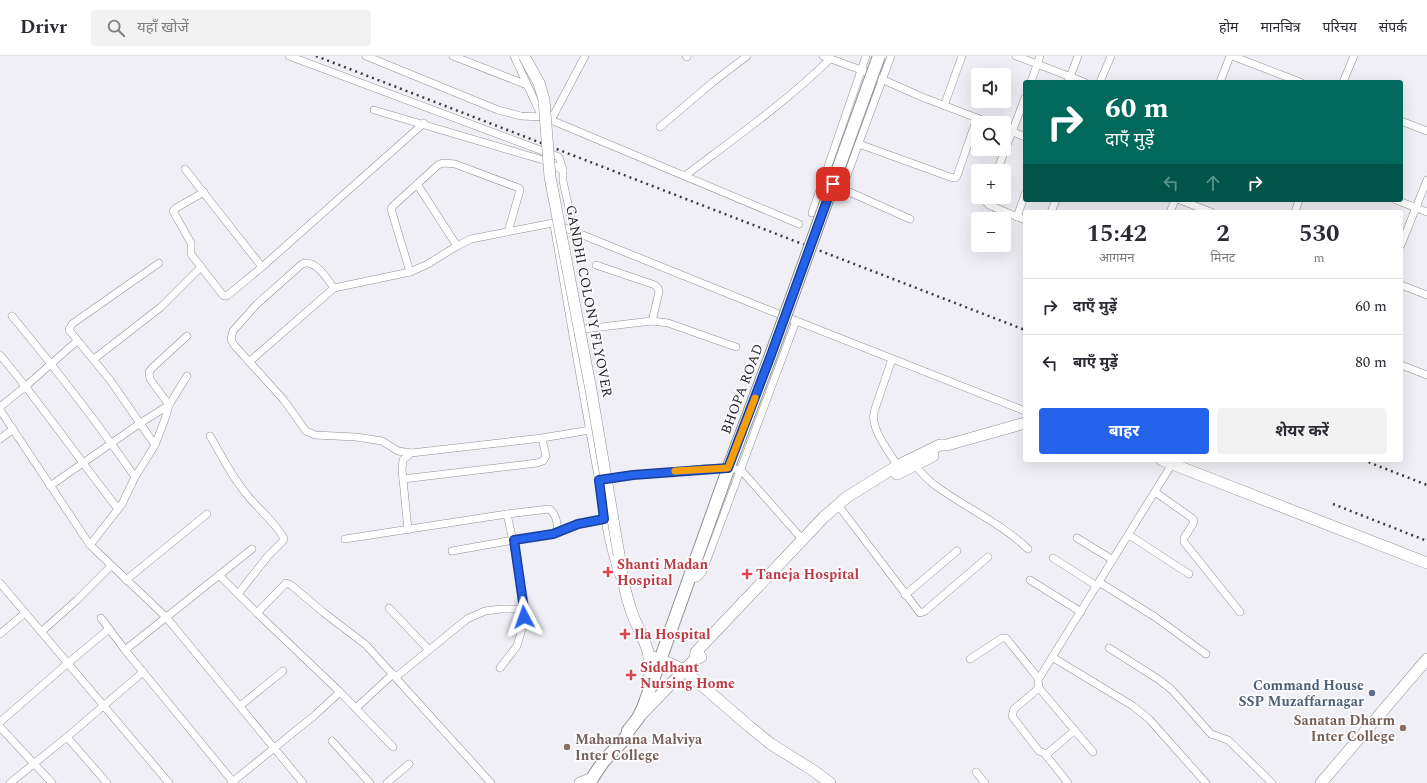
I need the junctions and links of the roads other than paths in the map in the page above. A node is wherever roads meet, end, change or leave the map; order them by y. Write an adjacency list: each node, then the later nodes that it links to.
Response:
1 (289, 56): 46 (street)
2 (366, 56): 33 (street)
3 (453, 56): 28 (street)
4 (514, 56): 28 (street)
5 (524, 56): 150 (street, GANDHI COLONY FLYOVER, bridge)
6 (585, 56): 34 (street)
7 (747, 56): 37 (street)
8 (866, 56): 20 (street)
9 (879, 56): 111 (main road, BHOPA ROAD, bridge)
10 (891, 56): 21 (street)
11 (962, 56): 30 (street)
12 (1016, 56): 19 (street)
13 (1040, 56): 19 (street)
14 (1078, 56): 23 (street)
15 (1111, 56): 24 (street)
16 (1231, 56): 25 (street); 26 (street)
17 (1354, 56): 27 (street)
18 (827, 57): 20 (street); 47 (street)
19 (1037, 64): 22 (street); 23 (street)
20 (860, 70): 21 (street); 49 (street)
21 (883, 80): 30 (street); 42 (street)
22 (1032, 80)
23 (1069, 80)
24 (1101, 80)
25 (1221, 80)
26 (1295, 80)
27 (1344, 80)
28 (527, 85): 33 (street)
29 (1023, 104): 38 (street)
30 (944, 106): 32 (street)
31 (374, 110): 36 (street)
32 (972, 116)
33 (542, 117): 34 (street)
34 (551, 120): 47 (street)
35 (1403, 122): 39 (street)
36 (424, 124): 43 (street); 73 (street)
37 (660, 127)
38 (1013, 131): 40 (street); 44 (street)
39 (1427, 131)
40 (1023, 136)
41 (971, 137): 42 (street)
42 (859, 144): 51 (street)
43 (543, 160): 46 (street); 64 (street)
44 (1000, 164)
45 (185, 169): 52 (street)
46 (563, 170): 66 (street)
47 (683, 175): 65 (street)
48 (1427, 180): 57 (street)
49 (824, 181): 51 (street); 60 (street)
50 (417, 184): 67 (street); 69 (street); 74 (street)
51 (842, 189): 62 (street)
52 (204, 192): 72 (street); 73 (street)
53 (1023, 200): 61 (street)
54 (1185, 202): 58 (street)
55 (1401, 202): 57 (street)
56 (988, 204): 61 (street)
57 (1416, 208): 59 (street); 68 (street)
58 (1206, 210)
59 (1427, 212)
60 (812, 213)
61 (1017, 216): 63 (street)
62 (910, 219)
63 (1023, 219)
64 (554, 223): 66 (street); 67 (street); 81 (street)
65 (799, 224)
66 (574, 231): 80 (street)
67 (508, 232): 69 (street)
68 (1403, 240)
69 (456, 246): 74 (street)
70 (159, 263): 83 (street)
71 (596, 265): 79 (street)
72 (201, 267): 73 (street); 86 (street)
73 (262, 267)
74 (410, 272): 76 (street)
75 (1403, 286): 77 (street)
76 (334, 288): 88 (street); 88 (street)
77 (1427, 295)
78 (12, 316): 89 (street)
79 (652, 320): 81 (street); 84 (street)
80 (796, 321): 87 (street); 113 (street)
81 (571, 331): 101 (street)
82 (187, 336): 94 (street)
83 (77, 341): 86 (street); 89 (street)
84 (736, 347)
85 (0, 355): 93 (street)
86 (94, 359): 98 (street)
87 (892, 359): 96 (street); 112 (street)
88 (249, 362): 107 (street)
89 (51, 364): 93 (street); 105 (street)
90 (1403, 366): 91 (street)
91 (1427, 375)
92 (187, 376): 94 (street)
93 (26, 386): 95 (street); 110 (street)
94 (169, 405): 98 (street); 106 (street)
95 (0, 407)
96 (1023, 409)
97 (0, 410): 100 (street)
98 (139, 424): 105 (street); 106 (street)
99 (1023, 424): 108 (street)
100 (13, 430): 104 (street); 117 (street)
101 (590, 430): 103 (street); 116 (street)
102 (210, 436): 148 (street)
103 (542, 438): 107 (street); 115 (street)
104 (0, 439)
105 (112, 443): 110 (street); 114 (street)
106 (154, 445): 114 (street)
107 (411, 453): 115 (street)
108 (912, 462): 112 (street); 133 (street)
109 (1167, 462): 118 (street); 139 (street)
110 (82, 463): 117 (street); 120 (street)
111 (728, 468): 113 (street); 116 (street); 143 (main road, BHOPA ROAD)
112 (899, 469): 119 (street)
113 (741, 470): 129 (street); 143 (street)
114 (135, 478): 120 (street)
115 (403, 479): 124 (street)
116 (599, 480): 123 (street)
117 (50, 486): 131 (street)
118 (1155, 492): 126 (street); 154 (street)
119 (840, 508): 129 (street); 149 (street); 168 (street)
120 (118, 509): 131 (street)
121 (207, 514): 144 (street)
122 (507, 514): 124 (street); 125 (street); 130 (street)
123 (604, 519): 125 (street); 150 (street)
124 (408, 530): 128 (street)
125 (558, 532): 130 (street)
126 (1128, 536): 138 (street); 141 (street)
127 (1077, 538): 138 (street)
128 (346, 539)
129 (802, 539): 168 (street)
130 (514, 540): 134 (street); 152 (street)
131 (90, 545): 140 (street)
132 (252, 549): 142 (street)
133 (1028, 549)
134 (452, 551)
135 (958, 551): 149 (street)
136 (988, 557): 149 (street)
137 (1053, 558): 147 (street)
138 (1113, 560): 147 (street)
139 (1427, 563)
140 (111, 566): 144 (street); 160 (street)
141 (1189, 574)
142 (219, 575): 148 (street); 157 (street)
143 (688, 579): 167 (main road, BHOPA ROAD)
144 (126, 580): 157 (street)
145 (1030, 580): 153 (street)
146 (0, 583): 155 (street)
147 (1098, 584): 153 (street); 165 (street)
148 (238, 594): 156 (street)
149 (905, 595)
150 (630, 606): 167 (street, GANDHI COLONY FLYOVER)
151 (389, 608): 164 (street)
152 (524, 609): 164 (street); 172 (street)
153 (1081, 612): 166 (street)
154 (1240, 612)
155 (26, 613): 160 (street); 161 (street)
156 (257, 613): 177 (street); 180 (street)
157 (166, 617): 163 (street); 182 (street)
158 (101, 618): 159 (street)
159 (109, 629): 163 (street); 171 (street)
160 (41, 632): 171 (street)
161 (0, 634)
162 (1109, 648): 211 (street)
163 (125, 650): 176 (street)
164 (429, 650): 177 (street)
165 (1206, 654)
166 (1052, 656): 178 (street); 210 (street)
167 (654, 657): 173 (street); 184 (main road, BHOPA ROAD)
168 (695, 659): 173 (street)
169 (970, 659): 178 (street)
170 (1427, 659): 212 (street)
171 (68, 663): 181 (street); 185 (street)
172 (500, 668)
173 (684, 670): 184 (street); 207 (street)
174 (1427, 670): 213 (street)
175 (283, 671): 182 (street)
176 (143, 672): 181 (street); 198 (street)
177 (394, 675): 183 (street); 206 (street)
178 (1038, 678): 179 (street)
179 (1039, 688): 187 (street); 193 (street)
180 (340, 692): 183 (street); 191 (street)
181 (104, 705): 188 (street); 202 (street)
182 (240, 706): 191 (street)
183 (356, 708): 190 (street)
184 (638, 718): 197 (main road, BHOPA ROAD)
185 (0, 722)
186 (0, 727): 194 (street)
187 (1075, 730): 192 (street); 193 (street)
188 (67, 737): 194 (street); 201 (street)
189 (332, 741): 204 (street)
190 (393, 747)
191 (273, 748): 198 (street); 203 (street)
192 (1093, 752)
193 (1045, 754): 209 (street)
194 (35, 764): 199 (street); 200 (street)
195 (409, 764): 205 (street)
196 (976, 772): 208 (street)
197 (586, 781)
198 (232, 782)
199 (10, 783)
200 (52, 783)
201 (108, 783)
202 (169, 783)
203 (304, 783)
204 (370, 783)
205 (387, 783)
206 (491, 783)
207 (830, 783)
208 (986, 783)
209 (1068, 783)
210 (1206, 783)
211 (1272, 783)
212 (1321, 783)
213 (1329, 783)

